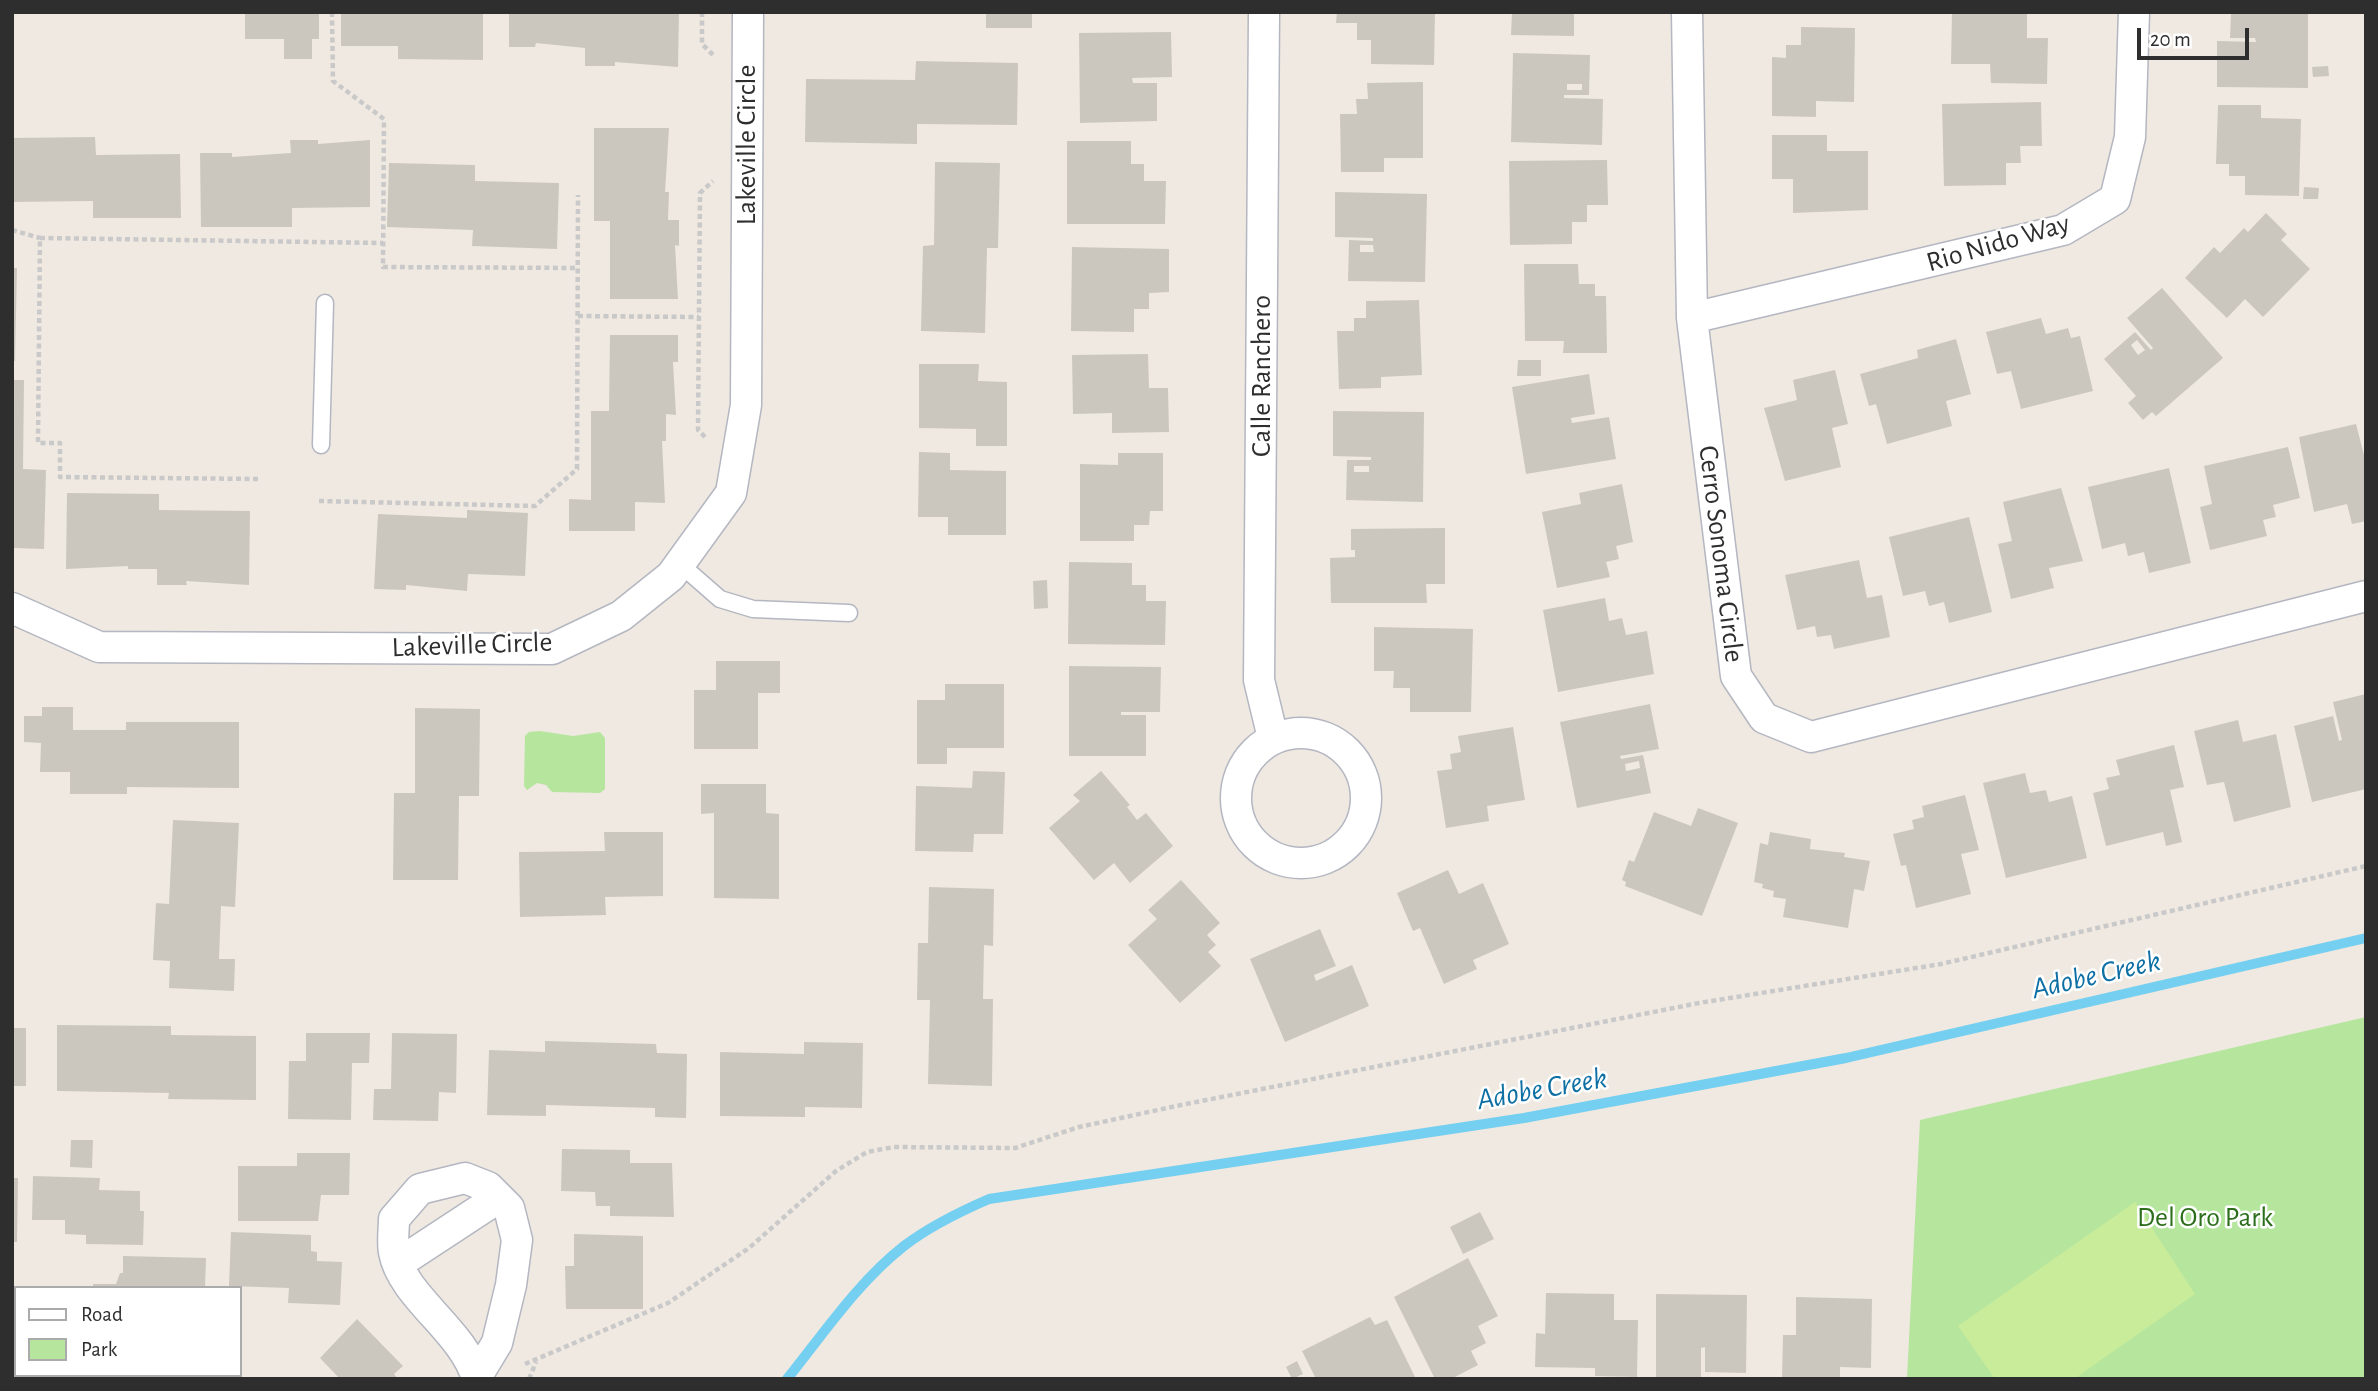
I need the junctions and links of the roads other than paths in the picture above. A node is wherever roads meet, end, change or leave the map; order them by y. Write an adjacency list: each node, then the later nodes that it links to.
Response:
1 (748, 12): 8 (street, Lakeville Circle)
2 (1264, 12): 12 (street, Calle Ranchero)
3 (1687, 12): 6 (street, Cerro Sonoma Circle)
4 (2134, 12): 6 (street, Rio Nido Way)
5 (325, 303): 7 (lane)
6 (1692, 318): 9 (street, Cerro Sonoma Circle)
7 (321, 445)
8 (680, 564): 10 (street, Lakeville Circle); 11 (lane)
9 (2366, 596)
10 (12, 608)
11 (849, 612)
12 (1273, 738): 12 (street)
13 (498, 1198): 14 (street); 14 (street); 16 (street)
14 (399, 1263): 16 (street)
15 (12, 1374): 17 (street)
16 (477, 1377)
17 (15, 1379)

